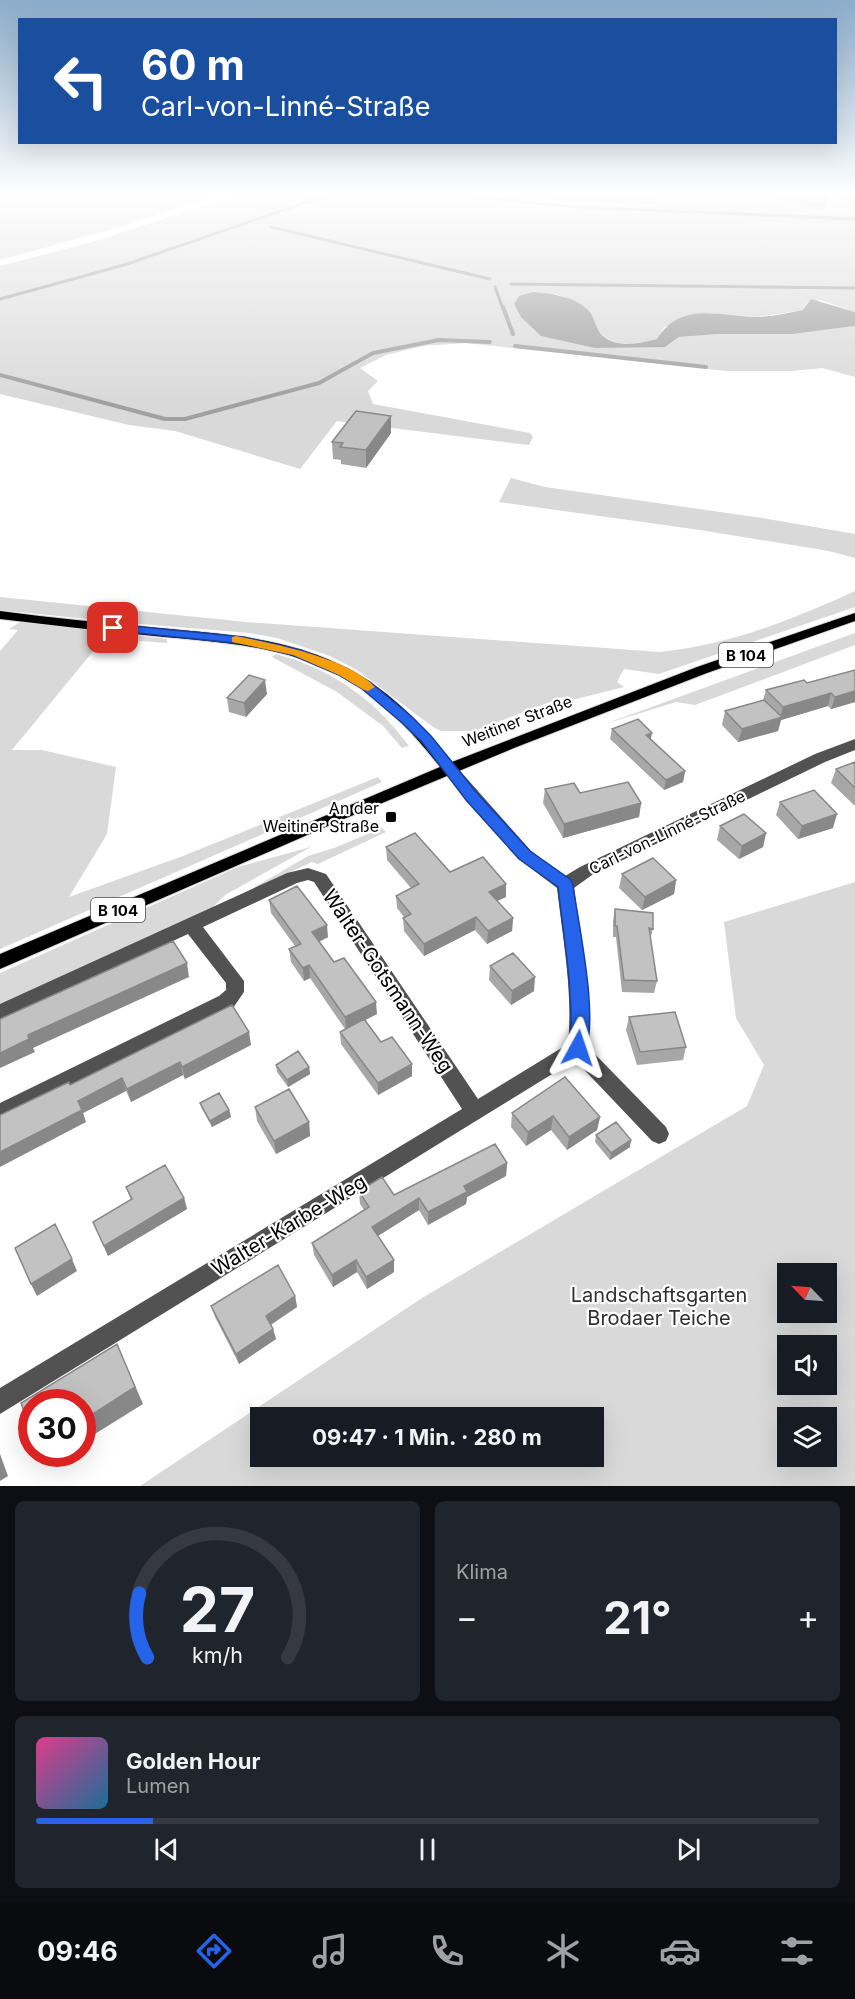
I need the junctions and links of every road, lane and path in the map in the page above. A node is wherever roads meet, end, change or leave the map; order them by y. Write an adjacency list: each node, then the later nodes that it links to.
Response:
1 (0, 615): 4 (main road)
2 (855, 616): 4 (main road, Weitiner Straße / B 104)
3 (855, 744): 5 (street, Carl-von-Linné-Straße)
4 (449, 768): 5 (street); 7 (main road, Weitiner Straße / B 104)
5 (565, 885): 9 (street)
6 (191, 925): 8 (street, Walter-Gotsmann-Weg); 10 (street, Walter-Gotsmann-Weg); 11 (street)
7 (0, 962)
8 (0, 1013)
9 (578, 1048): 10 (street, Walter-Karbe-Weg); 12 (street)
10 (475, 1111): 13 (street, Walter-Karbe-Weg)
11 (0, 1113)
12 (659, 1134)
13 (0, 1402)

